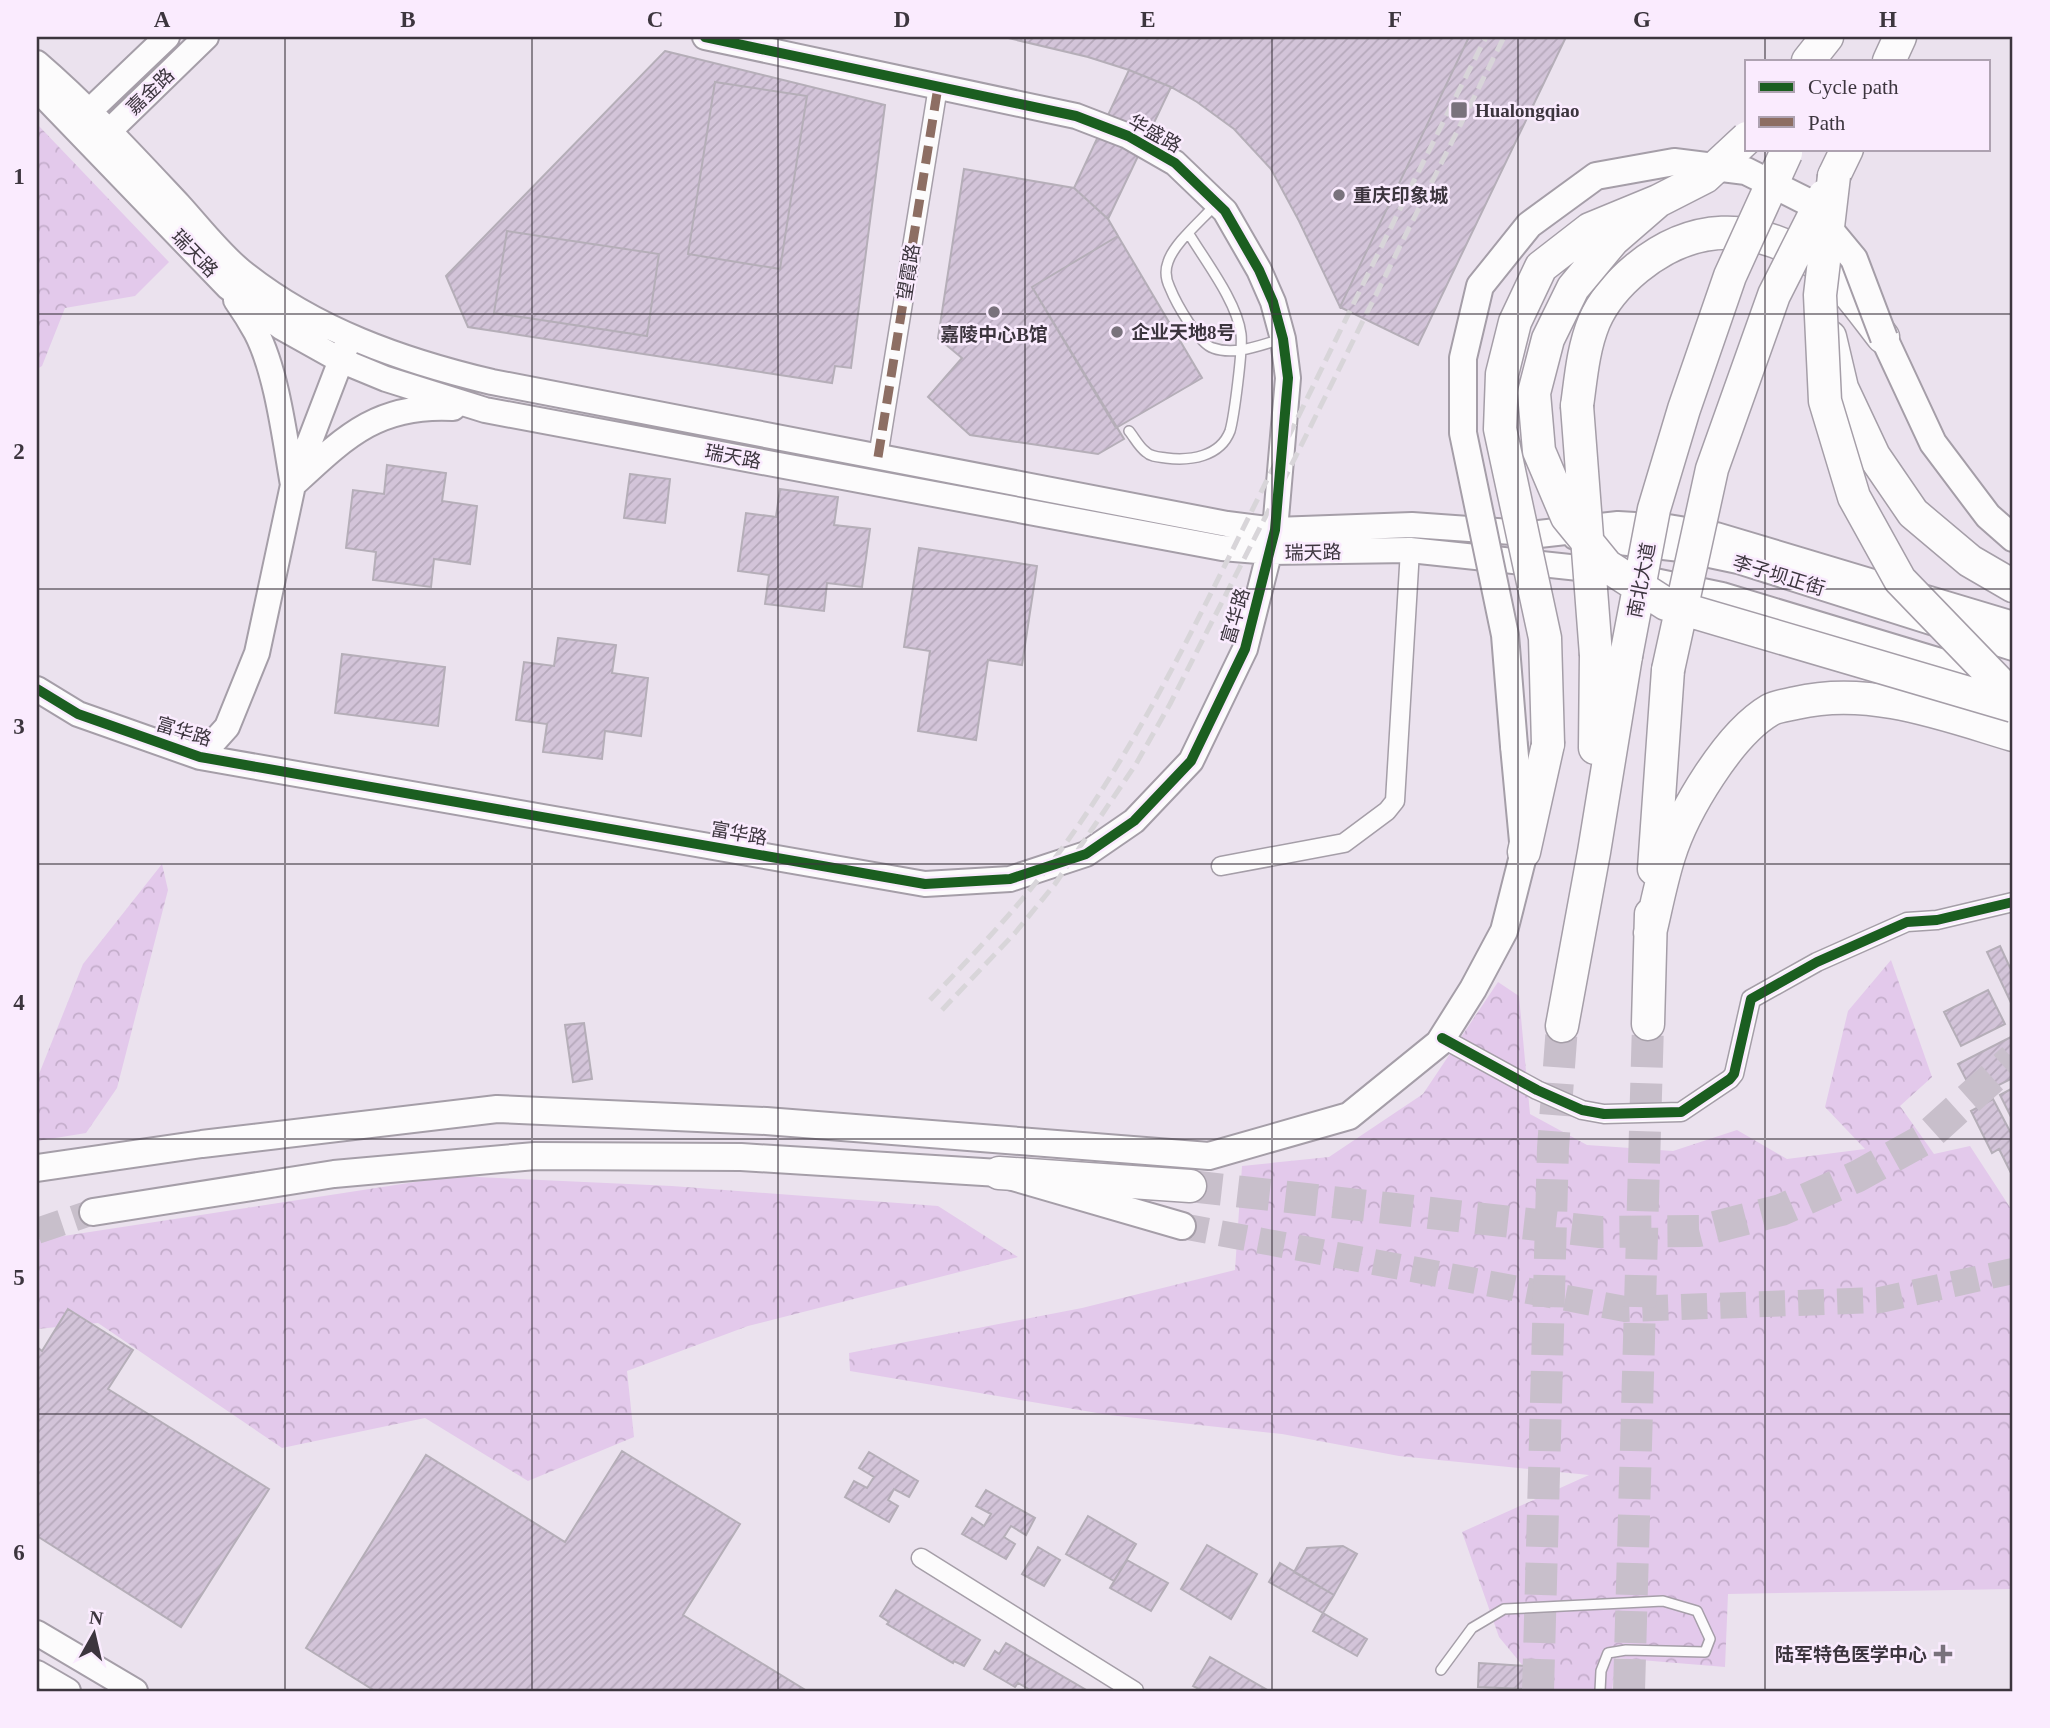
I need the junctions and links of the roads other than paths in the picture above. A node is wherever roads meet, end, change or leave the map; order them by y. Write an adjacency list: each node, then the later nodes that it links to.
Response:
1 (167, 37): 13 (main road, 嘉金路)
2 (206, 37): 14 (main road, 嘉金路)
3 (705, 37): 11 (main road, 华盛路)
4 (1827, 37): 7 (highway)
5 (1836, 37): 8 (highway)
6 (1900, 37): 9 (highway)
7 (1809, 60)
8 (1825, 60)
9 (1889, 60)
10 (37, 63): 13 (main road, 瑞天路)
11 (939, 87): 19 (main road, 华盛路); 30 (street, 望霞路)
12 (37, 89): 13 (main road, 瑞天路)
13 (83, 118): 14 (main road, 瑞天路)
14 (101, 138): 21 (main road, 瑞天路); 23 (main road, 瑞天路)
15 (1745, 140): 18 (highway, bridge)
16 (1786, 151): 40 (highway, 南北大道, bridge)
17 (1841, 162): 22 (highway, bridge); 50 (highway, bridge)
18 (1658, 201): 44 (highway, bridge); 47 (highway, bridge)
19 (1217, 203): 20 (lane); 25 (main road, 华盛路)
20 (1189, 234): 26 (lane); 26 (lane)
21 (228, 288): 27 (main road, 瑞天路); 31 (main road)
22 (1820, 295): 37 (highway, bridge); 43 (highway, bridge)
23 (350, 336): 27 (main road); 30 (main road, 瑞天路)
24 (1884, 338): 33 (main road); 40 (highway, bridge); 47 (main road, bridge)
25 (1283, 339): 26 (lane); 34 (main road, 华盛路)
26 (1241, 350): 29 (lane)
27 (340, 360): 28 (main road, 瑞天路); 31 (main road)
28 (485, 410): 31 (main road); 34 (main road, 瑞天路)
29 (1129, 431)
30 (878, 457): 34 (main road, 瑞天路)
31 (293, 485): 46 (main road)
32 (1539, 534): 34 (main road, 瑞天路); 38 (main road, bridge); 39 (main road, 李子坝正街)
33 (2013, 538)
34 (1273, 541): 35 (main road, 瑞天路); 46 (main road, 富华路)
35 (1410, 550): 36 (main road, 瑞天路); 48 (street)
36 (1539, 563): 41 (main road, 李子坝正街)
37 (2013, 586)
38 (2013, 625)
39 (2013, 648)
40 (1611, 655): 52 (highway)
41 (2013, 683)
42 (37, 689): 46 (main road, 富华路)
43 (2013, 697)
44 (2013, 706)
45 (2013, 735): 50 (highway)
46 (200, 757)
47 (1524, 852): 53 (main road)
48 (1221, 866)
49 (2013, 902): 53 (street)
50 (1650, 933): 51 (highway)
51 (1648, 1024)
52 (1562, 1026)
53 (1442, 1038): 54 (main road)
54 (37, 1168)
55 (999, 1173): 56 (highway); 57 (main road); 58 (main road)
56 (1190, 1186)
57 (93, 1212)
58 (1182, 1226)
59 (922, 1558): 65 (street)
60 (37, 1633): 64 (main road)
61 (1441, 1670): 66 (lane)
62 (37, 1673): 63 (main road)
63 (68, 1691)
64 (135, 1691)
65 (1133, 1691)
66 (1600, 1691)

